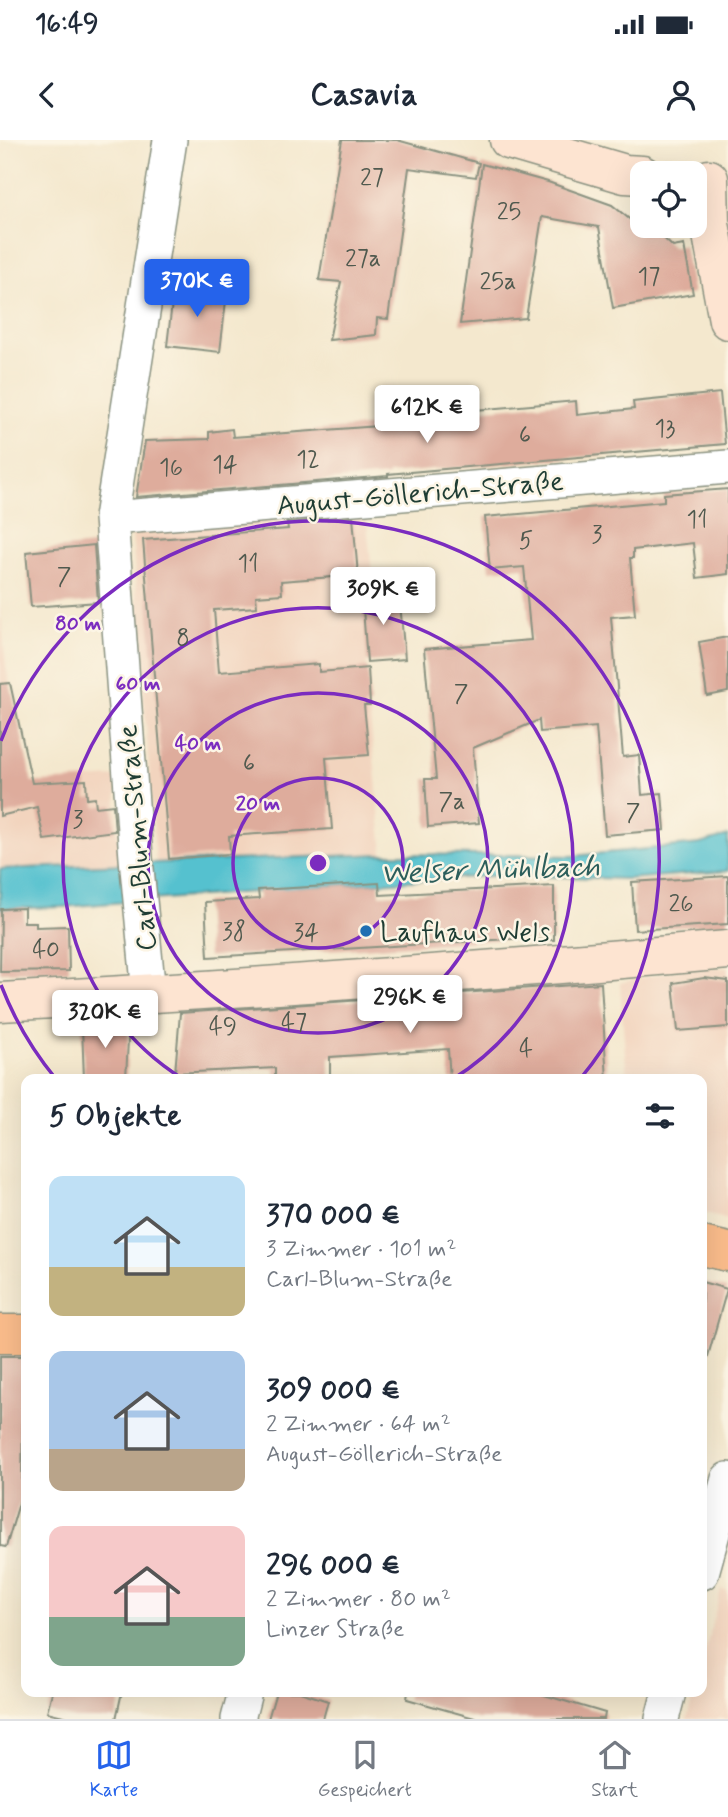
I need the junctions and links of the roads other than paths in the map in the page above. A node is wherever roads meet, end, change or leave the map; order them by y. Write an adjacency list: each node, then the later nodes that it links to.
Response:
1 (170, 140): 7 (street, Carl-Blum-Straße)
2 (509, 140): 4 (street)
3 (715, 172): 5 (street)
4 (630, 174)
5 (728, 320)
6 (728, 467): 7 (street, August-Göllerich-Straße)
7 (111, 518): 9 (street, Carl-Blum-Straße)
8 (728, 950): 9 (street)
9 (149, 994): 10 (street)
10 (0, 1002)
11 (707, 1247): 12 (main road)
12 (728, 1252)
13 (0, 1334): 14 (main road)
14 (21, 1335)
15 (728, 1479): 16 (street)
16 (707, 1555)
17 (244, 1697): 19 (street)
18 (668, 1697): 20 (street)
19 (239, 1719)
20 (662, 1719)

